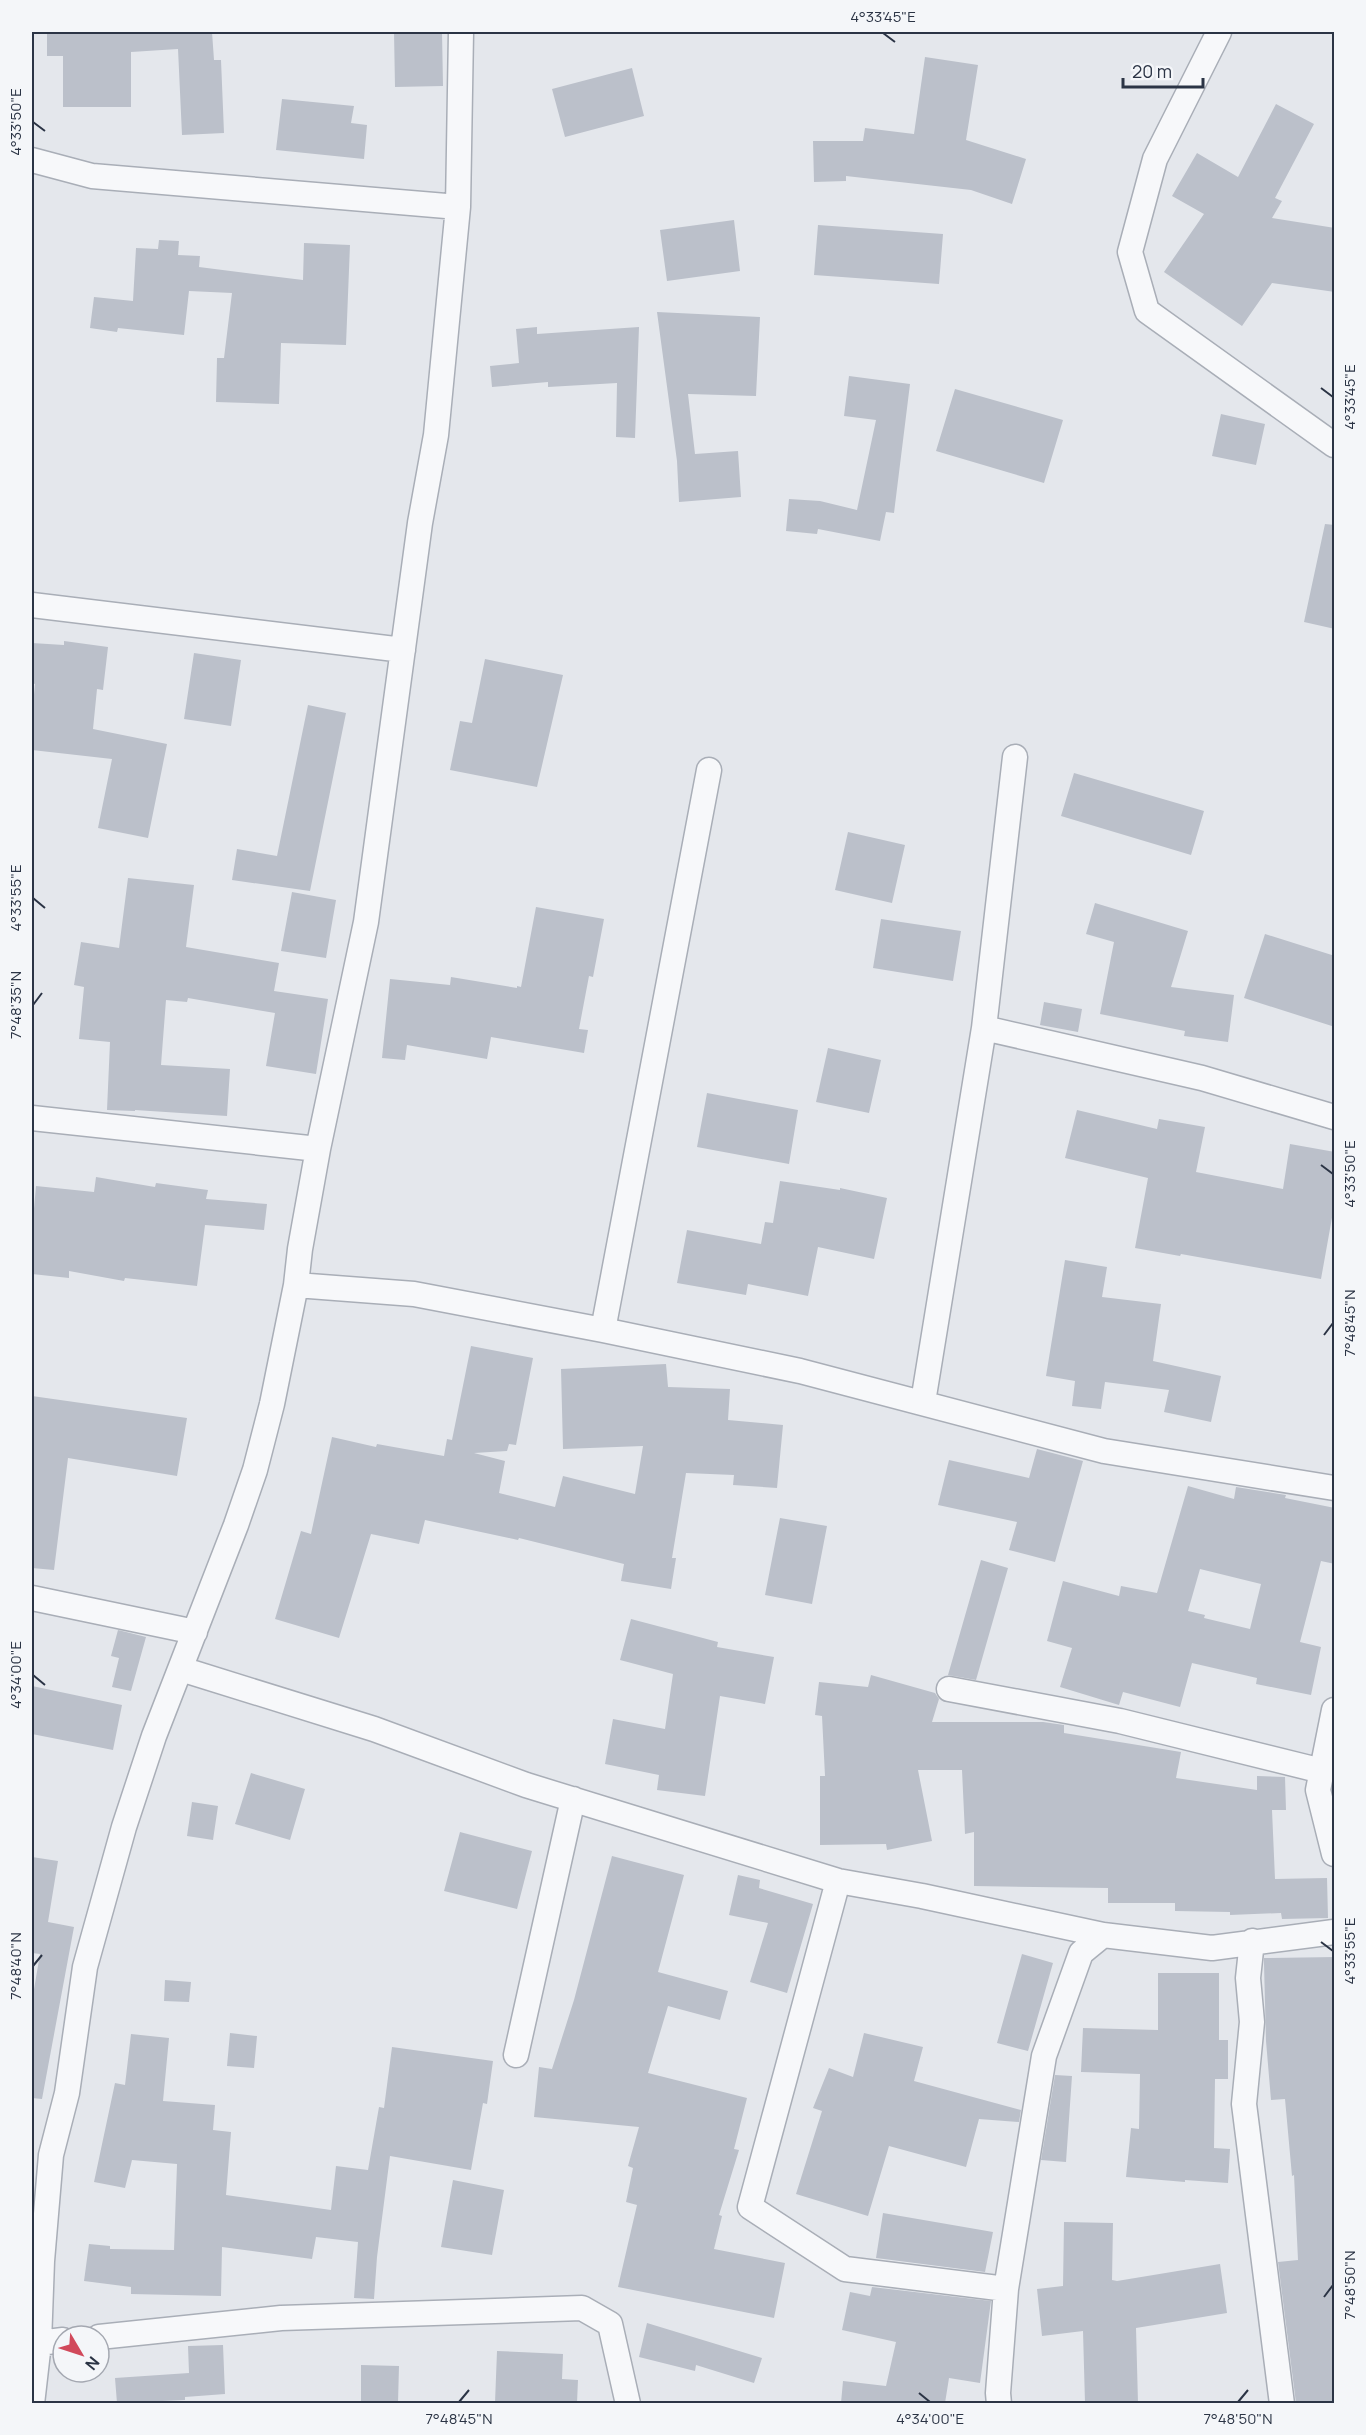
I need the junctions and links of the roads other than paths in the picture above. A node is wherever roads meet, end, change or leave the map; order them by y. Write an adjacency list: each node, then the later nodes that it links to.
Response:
1 (461, 32): 4 (street)
2 (1219, 32): 5 (street)
3 (32, 160): 4 (street)
4 (458, 207): 7 (street)
5 (1335, 445)
6 (32, 605): 7 (street)
7 (403, 650): 13 (street)
8 (1015, 757): 10 (street)
9 (710, 770): 15 (street)
10 (984, 1029): 11 (street); 16 (street)
11 (1335, 1117)
12 (32, 1118): 13 (street)
13 (318, 1149): 14 (street)
14 (296, 1285): 15 (street); 19 (street)
15 (603, 1330): 16 (street)
16 (923, 1402): 17 (street)
17 (1335, 1488)
18 (32, 1598): 19 (street)
19 (195, 1632): 20 (street)
20 (181, 1669): 24 (street); 31 (street)
21 (950, 1689): 23 (street)
22 (1335, 1710): 23 (street)
23 (1322, 1771): 25 (street)
24 (573, 1799): 26 (street); 30 (street)
25 (1335, 1854)
26 (838, 1881): 28 (street); 32 (street)
27 (1335, 1932): 29 (street)
28 (1103, 1935): 29 (street); 32 (street)
29 (1252, 1941): 39 (street)
30 (516, 2055)
31 (41, 2154): 35 (street)
32 (1006, 2289): 38 (street)
33 (111, 2336): 37 (street)
34 (51, 2342): 35 (street)
35 (39, 2343): 36 (street)
36 (32, 2403)
37 (628, 2403)
38 (999, 2403)
39 (1282, 2403)

